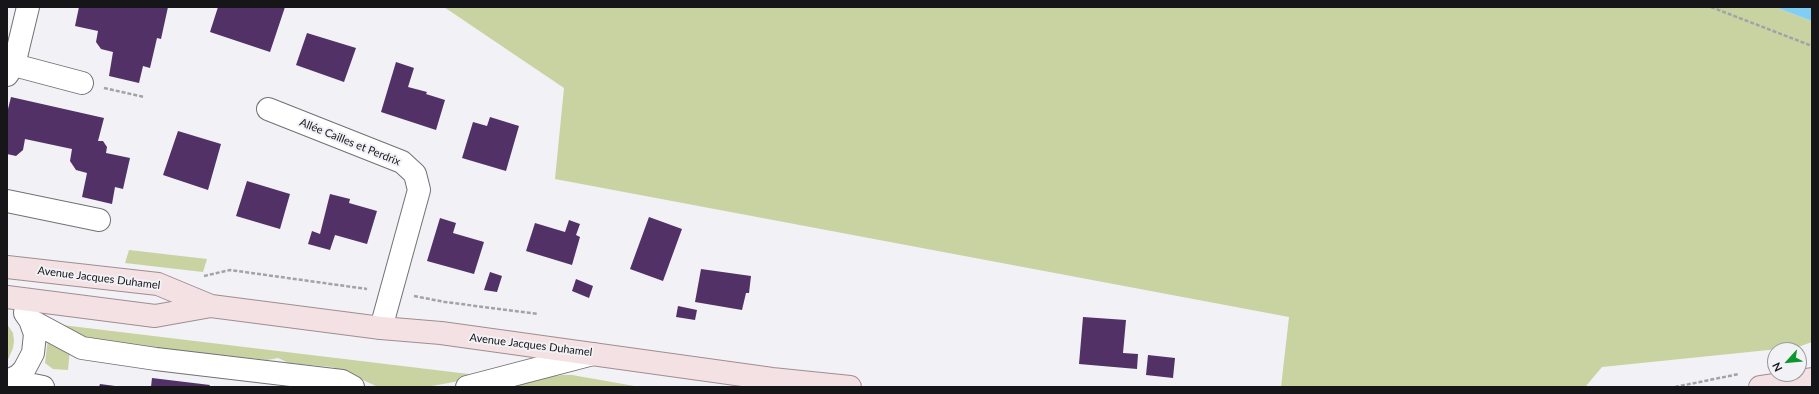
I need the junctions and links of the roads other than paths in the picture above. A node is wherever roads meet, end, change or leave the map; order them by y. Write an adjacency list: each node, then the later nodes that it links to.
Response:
1 (28, 7): 2 (street)
2 (10, 70): 3 (street)
3 (82, 83)
4 (268, 109): 11 (street, Allée Cailles et Perdrix)
5 (7, 201): 6 (street)
6 (99, 220)
7 (7, 267): 9 (main road, Avenue Jacques Duhamel)
8 (7, 298): 9 (main road, Avenue Jacques Duhamel); 10 (street, Avenue Jacques Duhamel)
9 (212, 306): 11 (main road, Avenue Jacques Duhamel)
10 (30, 320): 15 (street, Avenue Jacques Duhamel); 18 (street)
11 (381, 328): 12 (main road, Avenue Jacques Duhamel)
12 (594, 353): 16 (main road, Avenue Jacques Duhamel); 19 (street)
13 (1812, 379): 14 (main road)
14 (1753, 380)
15 (8, 381): 17 (street)
16 (776, 383): 20 (main road, Avenue Jacques Duhamel)
17 (43, 387)
18 (353, 387)
19 (466, 387)
20 (850, 387)

